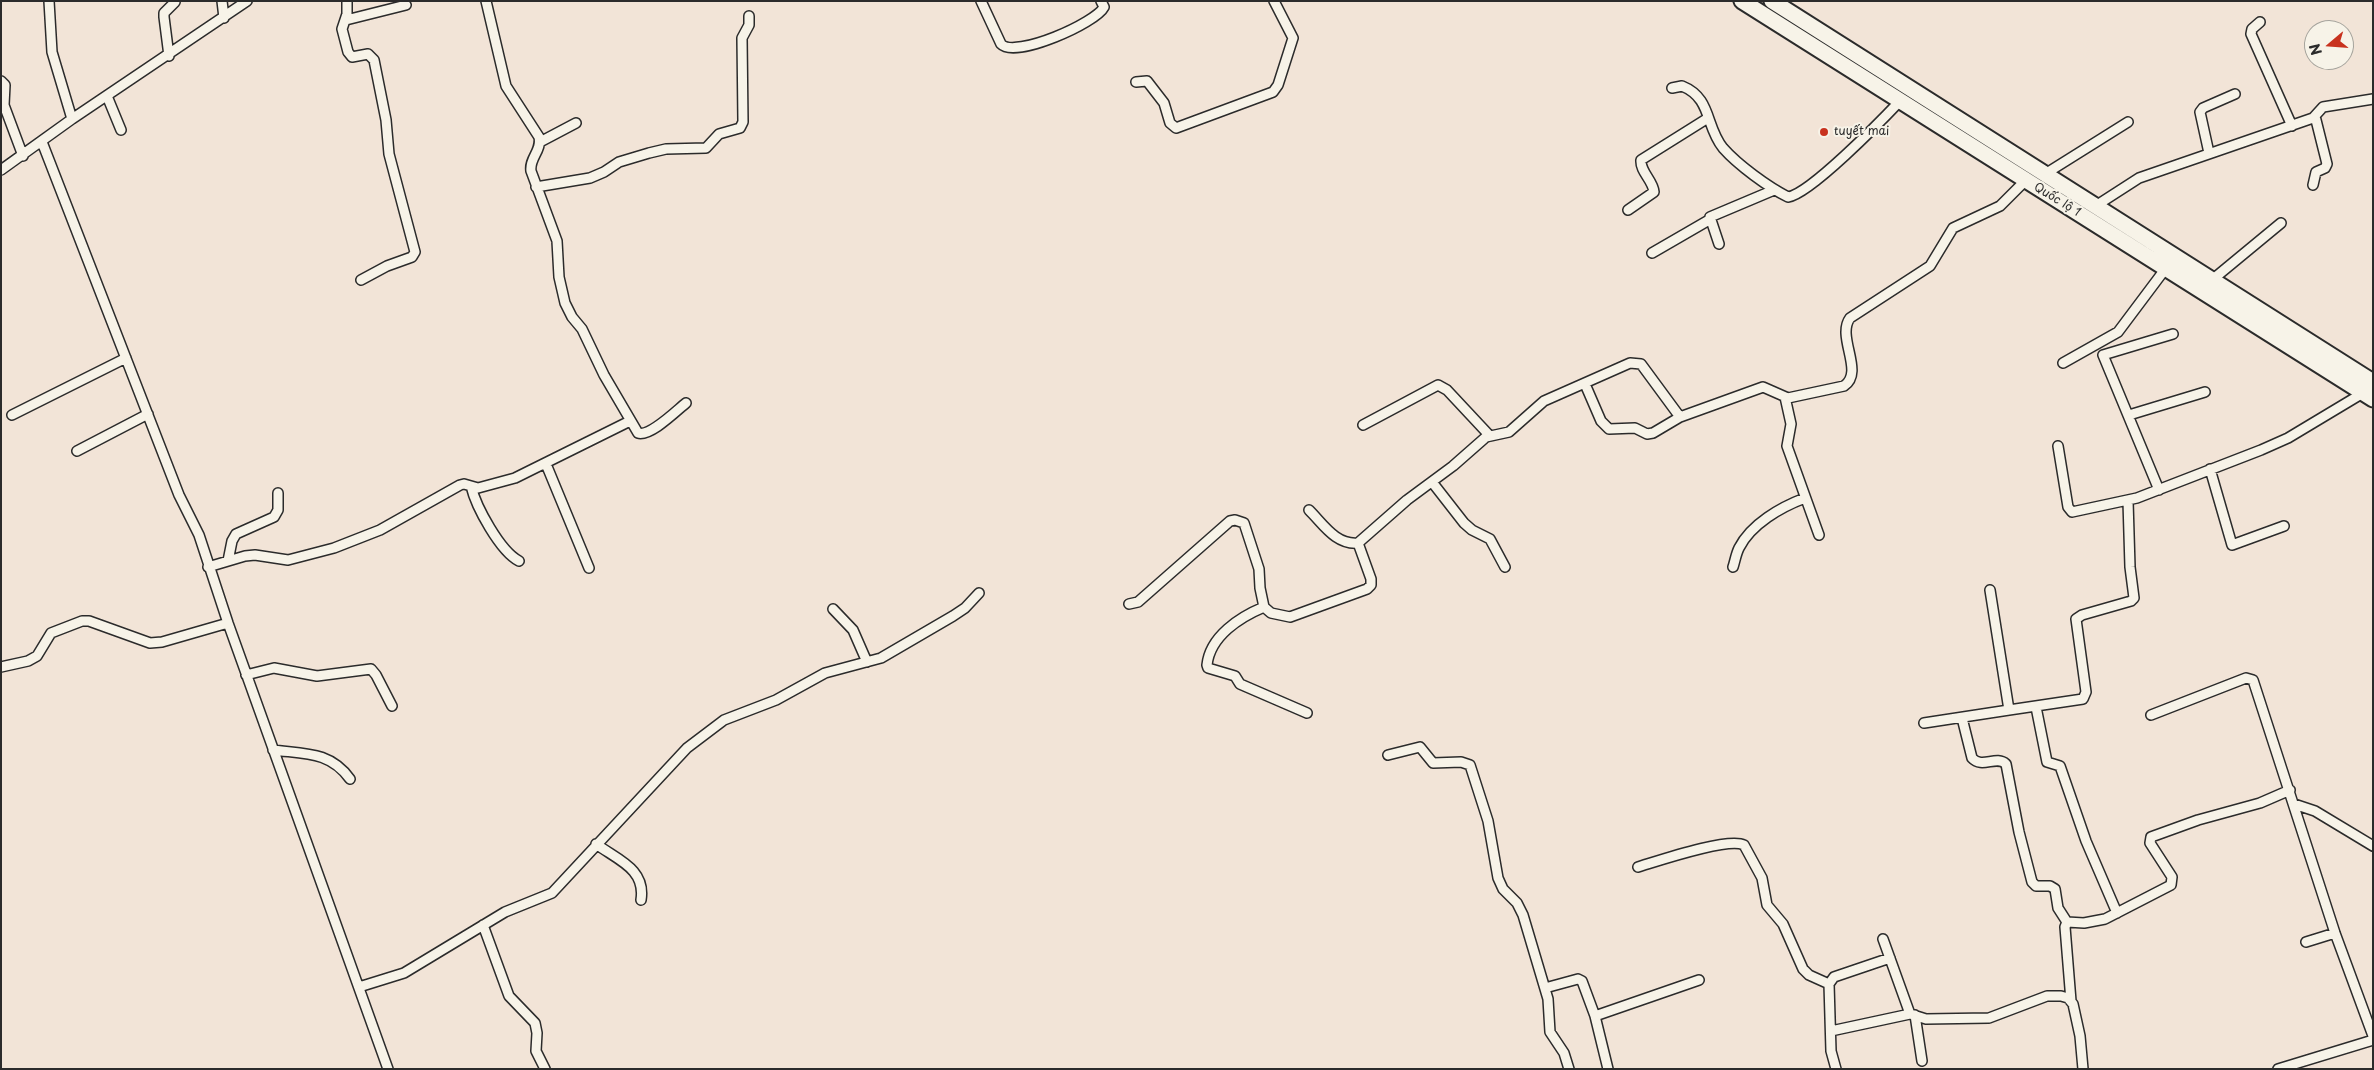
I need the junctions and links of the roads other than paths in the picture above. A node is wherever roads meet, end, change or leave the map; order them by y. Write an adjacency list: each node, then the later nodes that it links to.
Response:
1 (49, 1): 28 (street)
2 (222, 1): 15 (street)
3 (247, 1): 15 (street)
4 (347, 1): 16 (street)
5 (486, 1): 34 (street)
6 (981, 1): 7 (street)
7 (1101, 1)
8 (1274, 1): 20 (street)
9 (1742, 1): 13 (highway, Quốc lộ 1)
10 (1772, 1): 38 (highway, Quốc lộ 1)
11 (175, 2): 18 (street)
12 (406, 5): 16 (street)
13 (1762, 6): 25 (highway, Quốc lộ 1)
14 (750, 16): 41 (street)
15 (224, 18): 18 (street)
16 (346, 20): 50 (street)
17 (2260, 22): 31 (street)
18 (168, 56): 23 (street)
19 (1, 81): 36 (street)
20 (1136, 82)
21 (1672, 88): 27 (street)
22 (2234, 94): 35 (street)
23 (107, 96): 28 (street); 32 (street)
24 (2373, 99): 26 (street)
25 (1900, 101): 39 (highway, Quốc lộ 1); 42 (street)
26 (2315, 116): 31 (street); 40 (street)
27 (1708, 118): 42 (street); 44 (street)
28 (72, 119): 33 (street)
29 (2128, 122): 38 (street)
30 (576, 123): 34 (street)
31 (2292, 126): 35 (street)
32 (121, 130)
33 (42, 142): 36 (street); 53 (street)
34 (540, 142): 41 (street)
35 (2210, 153): 43 (street)
36 (23, 156): 37 (street)
37 (1, 170)
38 (2045, 174): 43 (highway, Quốc lộ 1)
39 (2026, 180): 49 (highway, Quốc lộ 1); 58 (street)
40 (2313, 185)
41 (536, 187): 64 (street)
42 (1774, 190): 45 (street)
43 (2094, 206): 51 (highway, Quốc lộ 1)
44 (1628, 210)
45 (1709, 220): 47 (street); 48 (street)
46 (2281, 223): 51 (street)
47 (1719, 244)
48 (1652, 253)
49 (2166, 268): 54 (street); 56 (highway, Quốc lộ 1)
50 (361, 280)
51 (2212, 280): 56 (highway, Quốc lộ 1)
52 (2173, 334): 62 (street)
53 (126, 358): 60 (street); 61 (street)
54 (2063, 363)
55 (1584, 384): 63 (street); 63 (street); 66 (street)
56 (2369, 391): 70 (street)
57 (2205, 392): 62 (street)
58 (1785, 398): 63 (street); 75 (street)
59 (686, 403): 64 (street)
60 (148, 414): 68 (street); 83 (street)
61 (12, 415)
62 (2129, 415): 73 (street)
63 (1680, 417)
64 (630, 421): 69 (street)
65 (1363, 426): 66 (street)
66 (1490, 436): 71 (street)
67 (2058, 446): 76 (street)
68 (78, 451)
69 (546, 464): 72 (street); 86 (street)
70 (2210, 469): 73 (street); 78 (street)
71 (1432, 482): 80 (street); 84 (street)
72 (471, 486): 81 (street); 82 (street)
73 (2159, 490): 76 (street)
74 (278, 493): 81 (street)
75 (1805, 498): 79 (street); 85 (street)
76 (2128, 501): 97 (street)
77 (1310, 510): 80 (street)
78 (2284, 526)
79 (1819, 536)
80 (1358, 543): 90 (street)
81 (228, 561): 83 (street)
82 (519, 561)
83 (208, 567): 92 (street)
84 (1505, 567)
85 (1733, 567)
86 (589, 568)
87 (1990, 590): 98 (street)
88 (978, 593): 93 (street)
89 (1129, 604): 90 (street)
90 (1264, 607): 99 (street)
91 (833, 609): 93 (street)
92 (228, 623): 94 (street); 95 (street)
93 (864, 655): 108 (street)
94 (1, 666)
95 (246, 675): 96 (street); 103 (street)
96 (392, 706)
97 (2036, 707): 98 (street); 112 (street)
98 (2009, 710): 101 (street)
99 (1307, 712)
100 (2151, 715): 106 (street)
101 (1962, 718): 102 (street); 113 (street)
102 (1924, 722)
103 (273, 750): 105 (street); 121 (street)
104 (1388, 755): 122 (street)
105 (350, 779)
106 (2290, 790): 107 (street); 112 (street)
107 (2294, 804): 109 (street); 115 (street)
108 (596, 844): 111 (street); 114 (street)
109 (2373, 846)
110 (1638, 867): 120 (street)
111 (641, 900)
112 (2117, 912): 113 (street)
113 (2067, 922): 123 (street)
114 (483, 925): 121 (street); 131 (street)
115 (2335, 933): 117 (street); 127 (street)
116 (1883, 939): 118 (street)
117 (2306, 942)
118 (1890, 958): 120 (street); 124 (street)
119 (1699, 980): 125 (street)
120 (1829, 984): 126 (street)
121 (359, 988): 130 (street)
122 (1545, 988): 125 (street); 132 (street)
123 (2071, 1001): 124 (street); 135 (street)
124 (1913, 1014): 126 (street); 129 (street)
125 (1595, 1016): 133 (street)
126 (1831, 1031): 134 (street)
127 (2373, 1036)
128 (2373, 1040): 136 (street)
129 (1922, 1061)
130 (388, 1069)
131 (545, 1069)
132 (1569, 1069)
133 (1608, 1069)
134 (1836, 1069)
135 (2083, 1069)
136 (2278, 1069)

